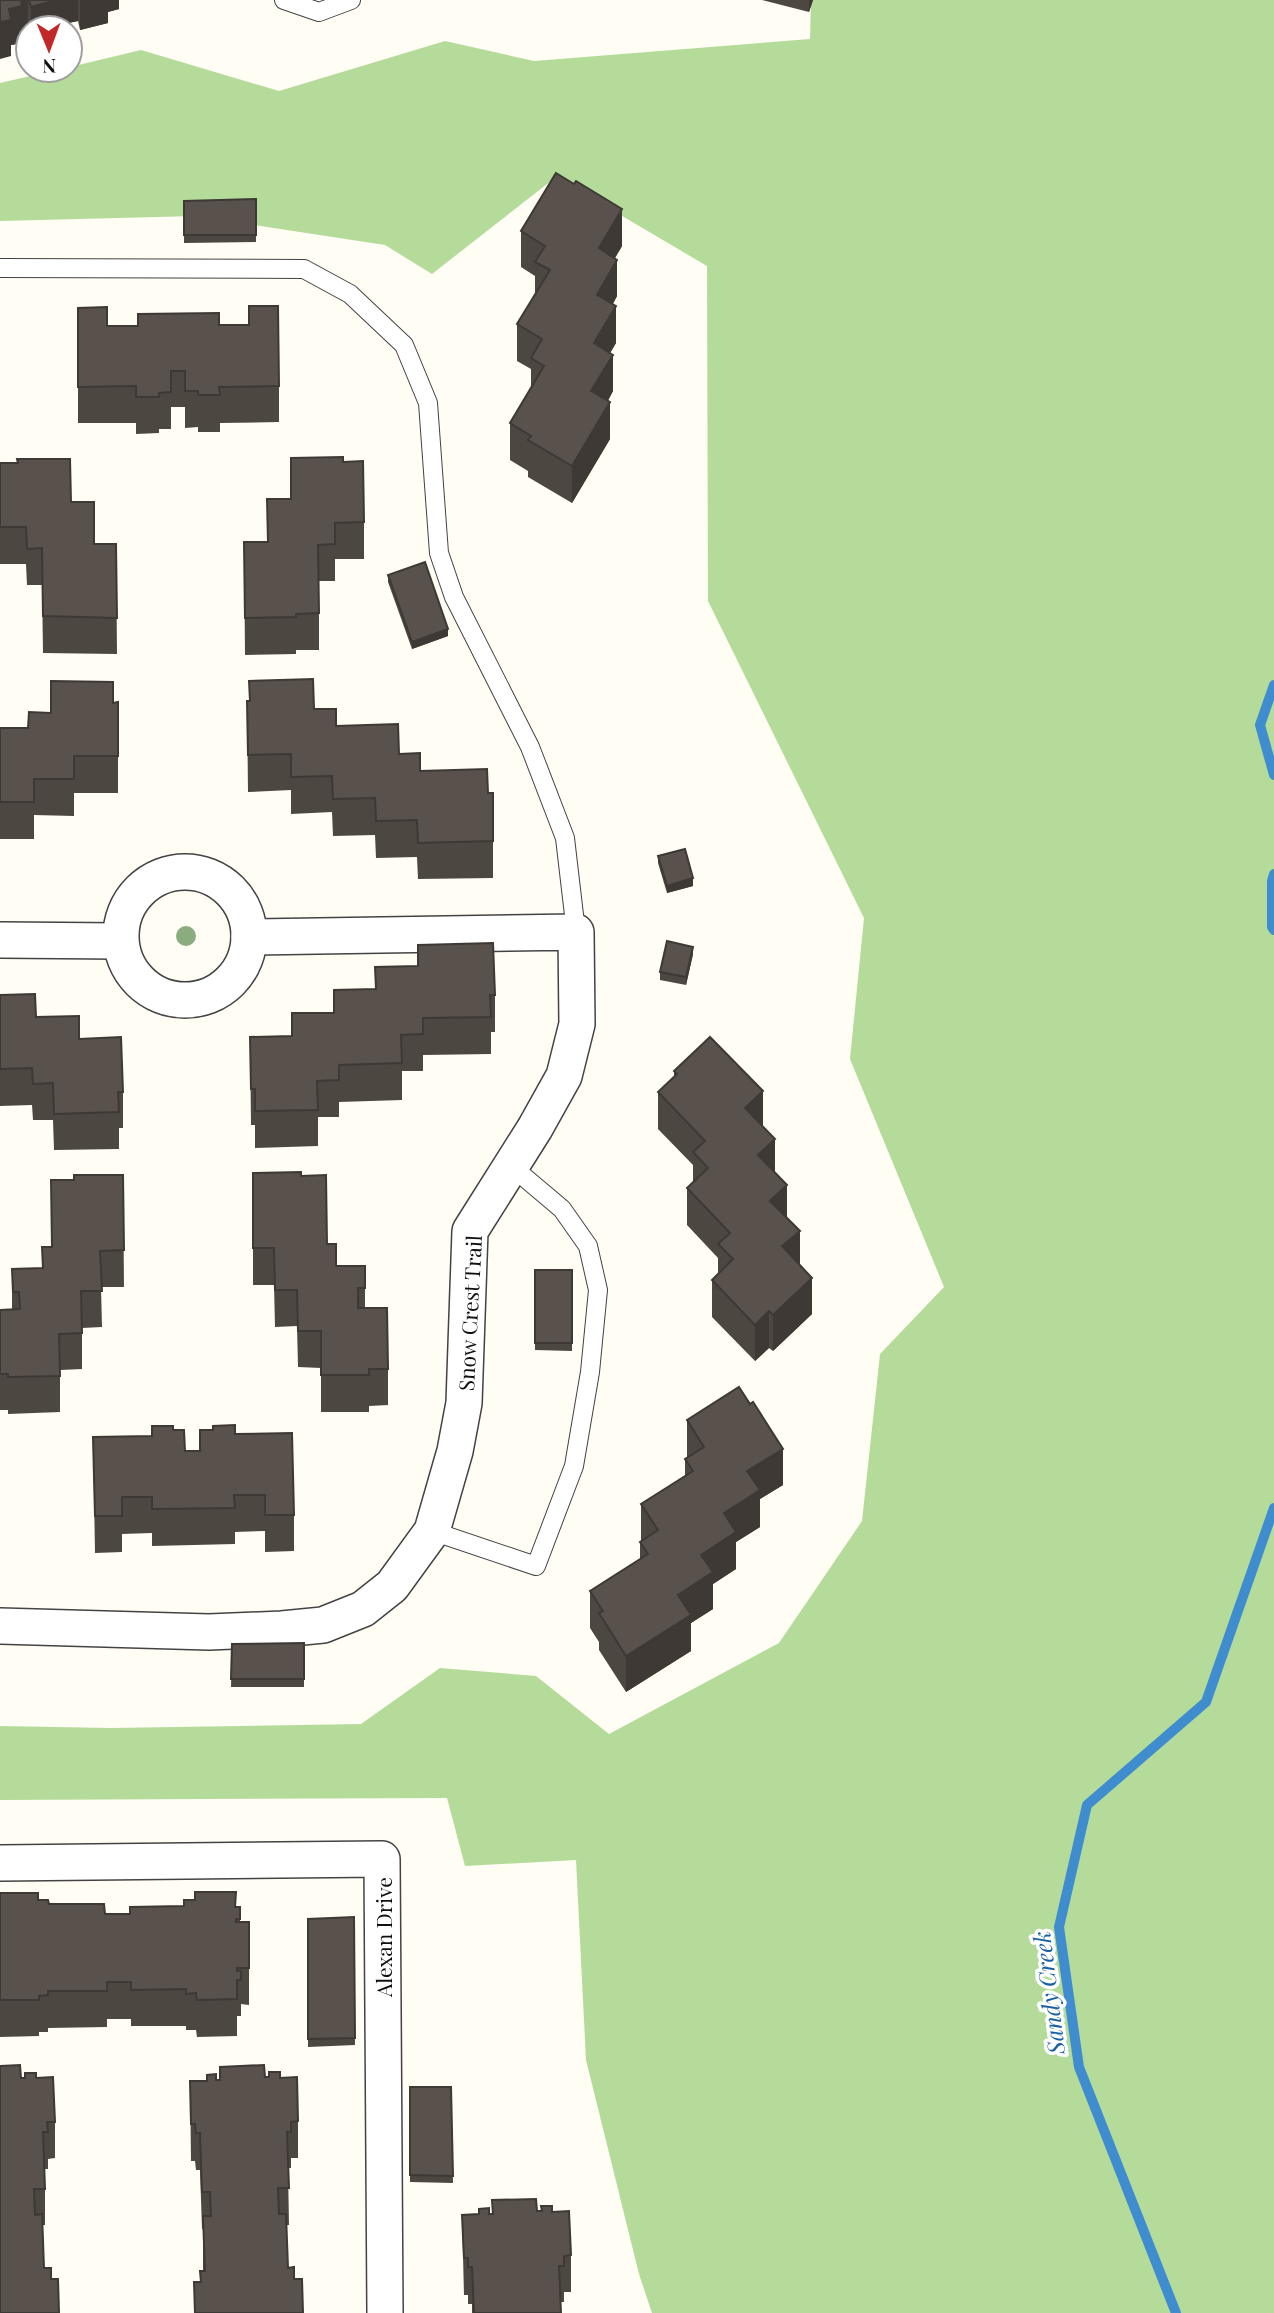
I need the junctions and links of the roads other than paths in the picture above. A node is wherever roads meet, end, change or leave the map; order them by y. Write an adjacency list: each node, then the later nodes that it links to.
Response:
1 (284, 0): 2 (lane)
2 (351, 0)
3 (0, 268): 4 (lane)
4 (576, 932): 5 (street); 8 (street, Snow Crest Trail)
5 (249, 937): 7 (street); 7 (street)
6 (0, 940): 7 (street)
7 (120, 941)
8 (511, 1166): 9 (street, Snow Crest Trail); 9 (lane)
9 (432, 1531): 10 (street, Snow Crest Trail)
10 (0, 1626)
11 (0, 1863): 12 (street, Alexan Drive)
12 (386, 2313)

